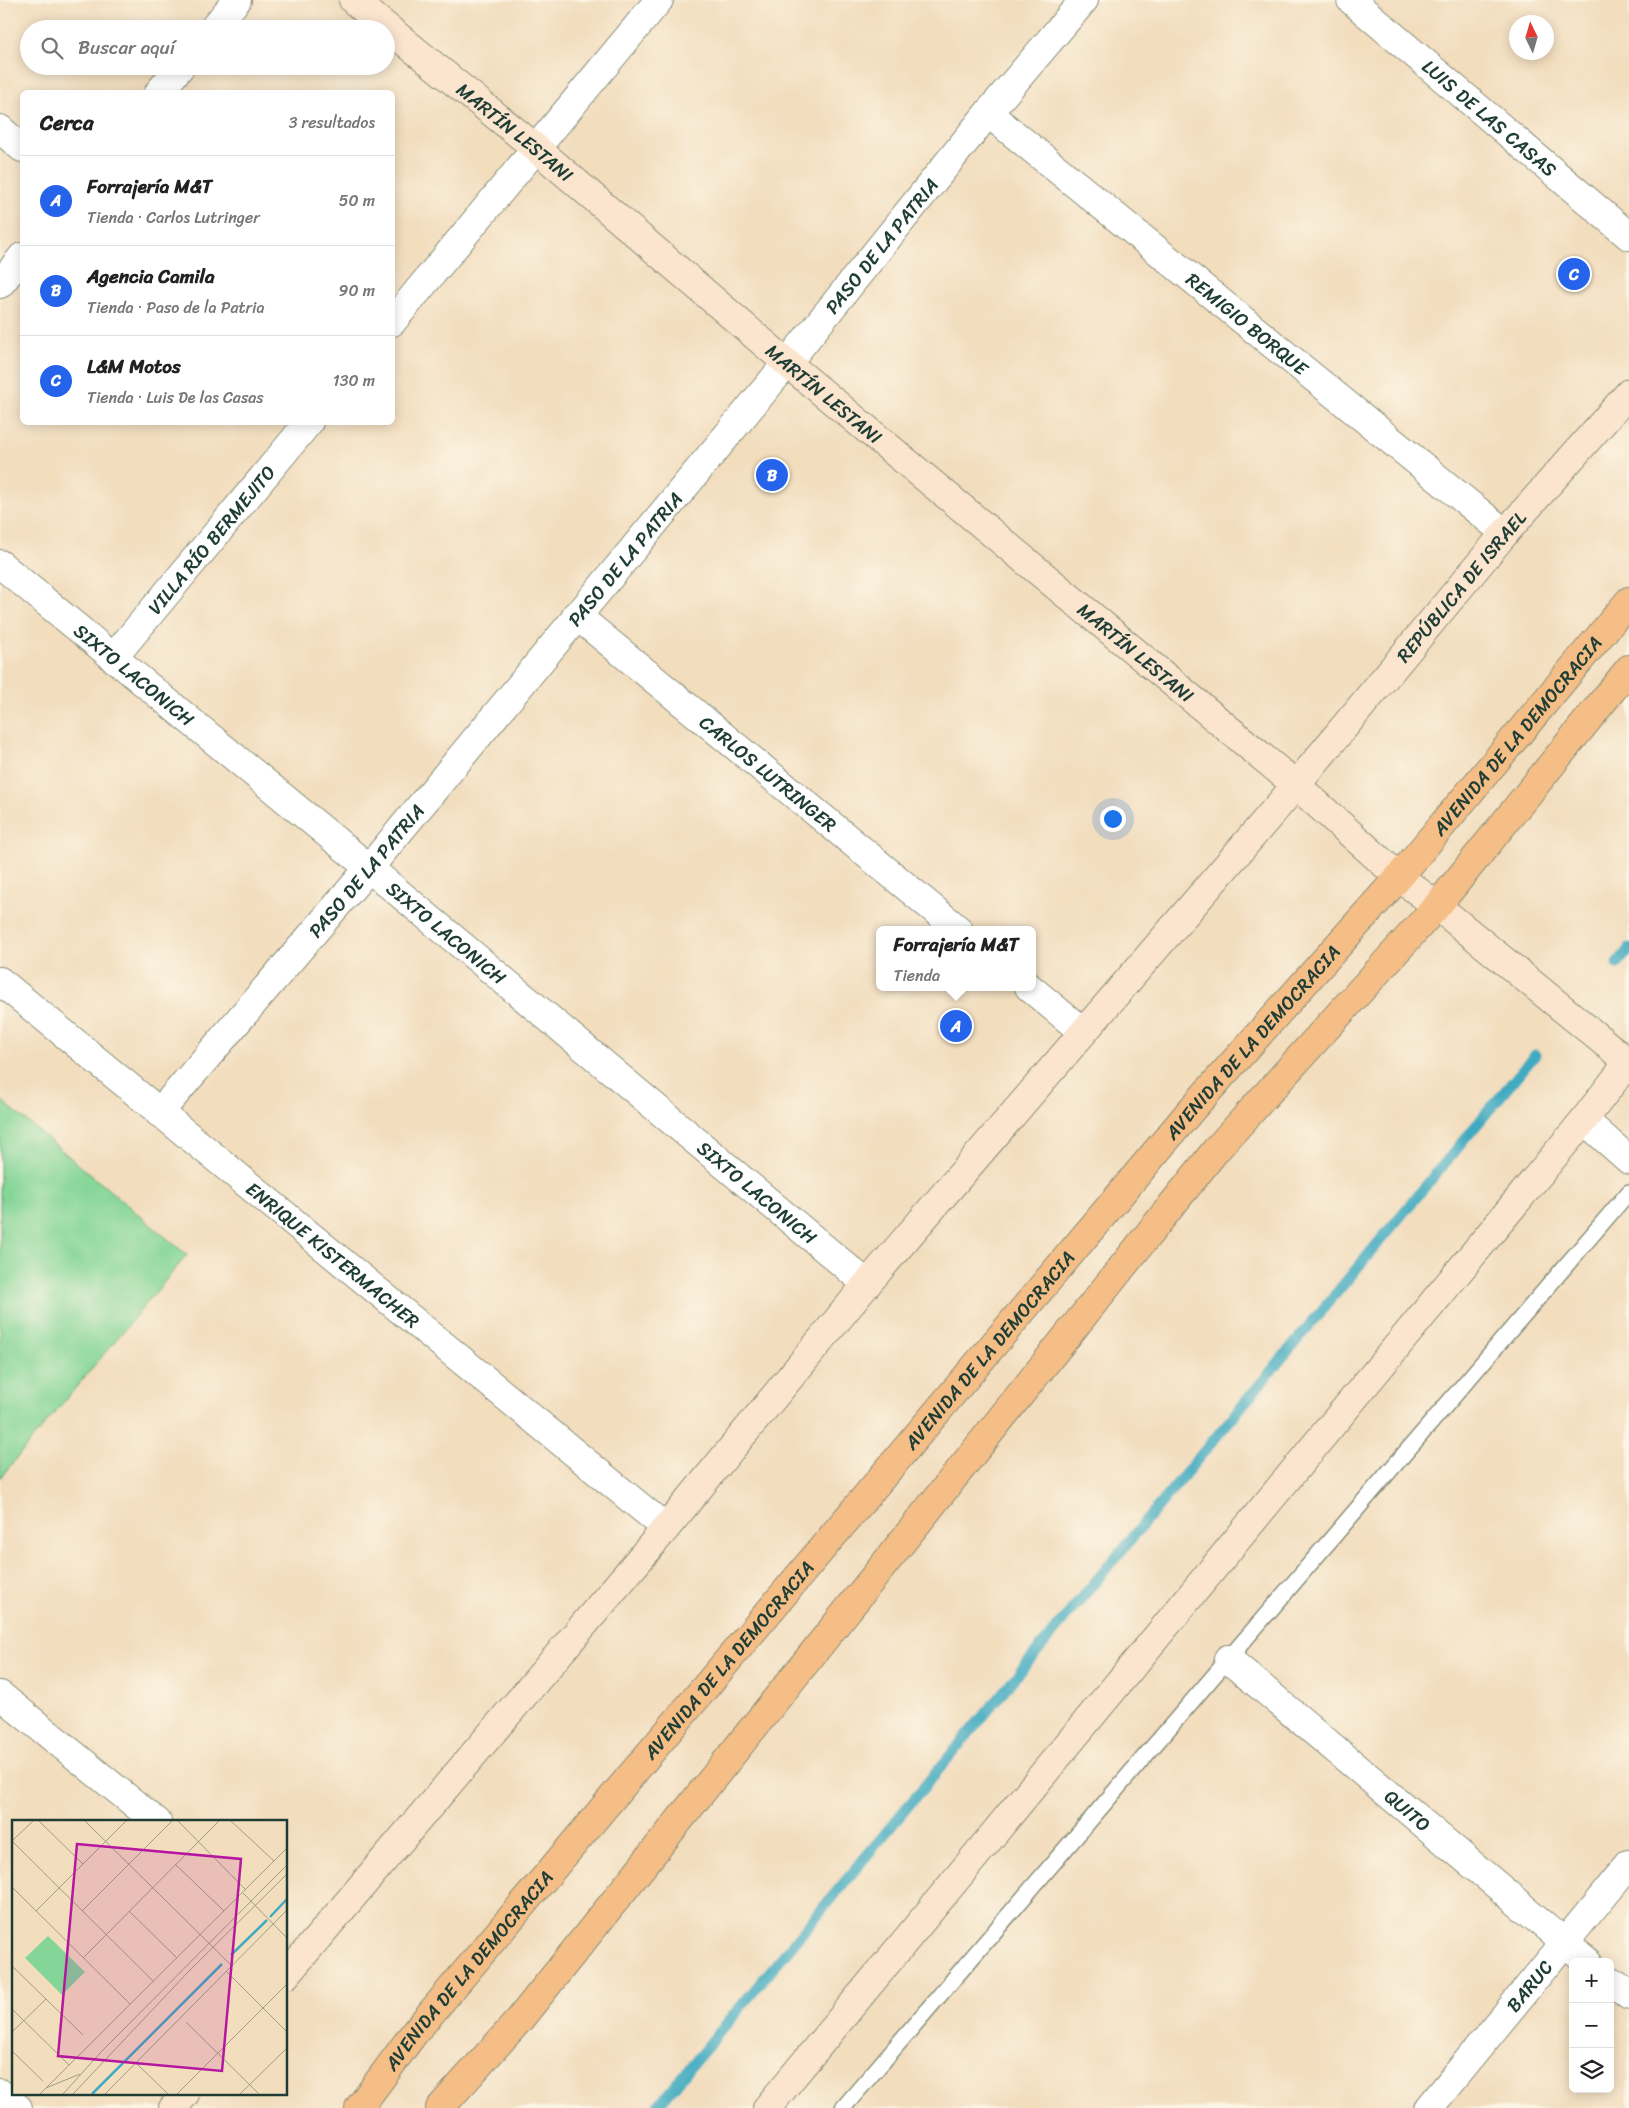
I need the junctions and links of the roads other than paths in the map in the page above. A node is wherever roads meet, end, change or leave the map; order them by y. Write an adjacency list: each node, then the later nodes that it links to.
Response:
1 (237, 0): 6 (street)
2 (353, 0): 7 (street, MARTÍN LESTANI)
3 (659, 0): 14 (street)
4 (1084, 0): 11 (street, PASO DE LA PATRIA)
5 (1351, 0): 15 (street, LUIS DE LAS CASAS)
6 (220, 20)
7 (378, 20)
8 (395, 34): 14 (street, MARTÍN LESTANI)
9 (174, 75): 10 (street)
10 (162, 90)
11 (988, 113): 19 (street, PASO DE LA PATRIA); 22 (street, REMIGIO BORQUE)
12 (0, 129): 13 (street)
13 (20, 146)
14 (537, 149): 18 (street); 19 (street, MARTÍN LESTANI)
15 (1629, 236)
16 (20, 259): 17 (street)
17 (0, 284)
18 (395, 318)
19 (787, 363): 25 (street, PASO DE LA PATRIA); 28 (street, MARTÍN LESTANI)
20 (1629, 393): 22 (street, REPÚBLICA DE ISRAEL)
21 (307, 425): 26 (street, VILLA RÍO BERMEJITO)
22 (1505, 533): 28 (street, REPÚBLICA DE ISRAEL)
23 (0, 564): 26 (street, SIXTO LACONICH)
24 (1629, 601): 30 (highway, AVENIDA DE LA DEMOCRACIA)
25 (576, 615): 29 (street, PASO DE LA PATRIA); 32 (street, CARLOS LUTRINGER)
26 (113, 658): 29 (street, SIXTO LACONICH)
27 (1629, 670): 31 (highway)
28 (1296, 785): 30 (street, MARTÍN LESTANI); 35 (street)
29 (369, 868): 37 (street, PASO DE LA PATRIA); 41 (street, SIXTO LACONICH)
30 (1399, 877): 31 (street, MARTÍN LESTANI); 57 (highway, AVENIDA DE LA DEMOCRACIA)
31 (1437, 906): 36 (street, MARTÍN LESTANI); 58 (highway)
32 (955, 926)
33 (0, 981): 37 (street, ENRIQUE KISTERMACHER)
34 (1034, 991): 35 (street)
35 (1083, 1032): 41 (street)
36 (1628, 1061): 38 (street)
37 (159, 1113): 42 (street, ENRIQUE KISTERMACHER)
38 (1584, 1120): 39 (street); 54 (street)
39 (1629, 1160)
40 (1629, 1192): 43 (lane)
41 (867, 1284): 42 (street)
42 (666, 1528): 49 (street)
43 (1228, 1659): 47 (street, QUITO); 59 (lane)
44 (0, 1695): 45 (street)
45 (155, 1820)
46 (1629, 1864): 47 (street, BARUC)
47 (1564, 1942): 48 (street, QUITO); 60 (street, BARUC)
48 (1583, 1958)
49 (288, 1973)
50 (1614, 1983): 51 (street)
51 (1629, 1995)
52 (0, 2093): 55 (street)
53 (183, 2096): 56 (street)
54 (770, 2107)
55 (18, 2108)
56 (173, 2108)
57 (359, 2108)
58 (440, 2108)
59 (843, 2108)
60 (1429, 2108)

